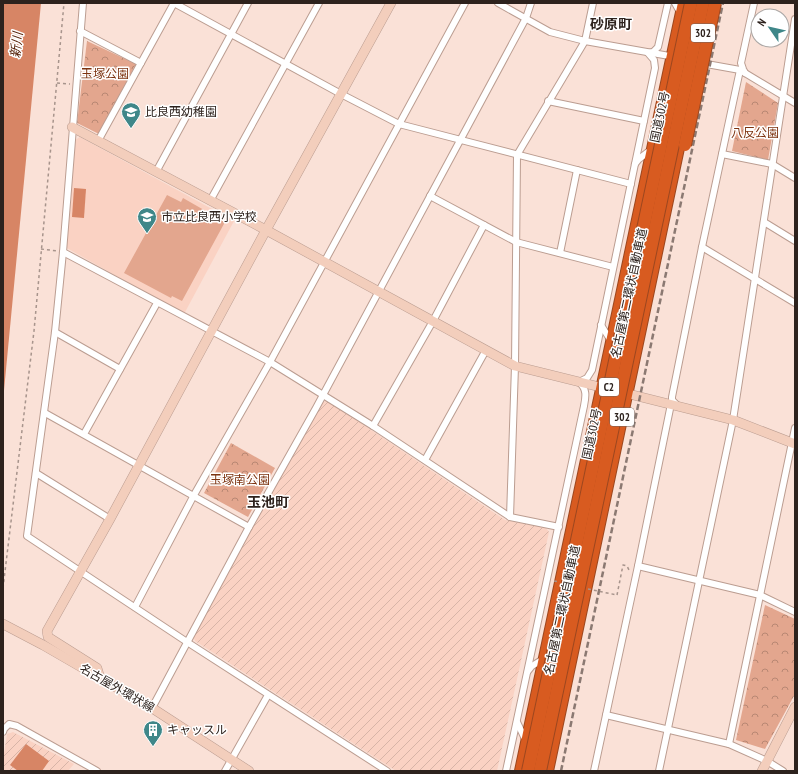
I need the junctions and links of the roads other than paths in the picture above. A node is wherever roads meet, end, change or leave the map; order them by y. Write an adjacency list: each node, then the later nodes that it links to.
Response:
1 (83, 3): 20 (street)
2 (174, 3): 21 (street); 26 (street)
3 (248, 3): 21 (street)
4 (319, 3): 27 (street)
5 (391, 3): 29 (street)
6 (464, 3): 34 (street)
7 (498, 3): 18 (street)
8 (531, 3): 18 (street)
9 (593, 3): 22 (street)
10 (668, 3): 23 (street)
11 (676, 3): 17 (street)
12 (691, 3): 123 (highway, 名古屋第二環状自動車道 / C2, bridge)
13 (703, 3): 124 (highway, 名古屋第二環状自動車道 / C2, bridge)
14 (709, 3): 25 (highway, 国道302号 / 302)
15 (715, 3): 61 (highway, bridge)
16 (754, 3): 28 (street)
17 (683, 9): 24 (highway, 国道302号 / 302)
18 (526, 18): 22 (street); 36 (street)
19 (795, 20): 30 (street)
20 (80, 31): 26 (street); 35 (street)
21 (231, 34): 27 (street); 44 (street)
22 (585, 41): 23 (street); 31 (street)
23 (648, 53): 24 (street); 33 (street)
24 (672, 57): 25 (street); 38 (highway, 国道302号 / 302)
25 (696, 62): 28 (street); 61 (highway, 国道302号 / 302)
26 (141, 63): 37 (street)
27 (286, 64): 29 (street); 48 (street)
28 (743, 72): 30 (street); 39 (street)
29 (341, 94): 34 (street); 51 (street)
30 (783, 95): 32 (street); 41 (street)
31 (548, 101): 33 (street); 40 (street)
32 (795, 103)
33 (644, 121): 42 (street)
34 (399, 124): 36 (street); 57 (street)
35 (72, 127): 37 (street); 55 (street)
36 (460, 140): 40 (street); 47 (street)
37 (98, 141): 44 (street)
38 (653, 149): 42 (street); 68 (highway, 国道302号 / 302)
39 (722, 154): 41 (street); 54 (street)
40 (517, 155): 43 (street); 53 (street)
41 (772, 164): 45 (street); 49 (street)
42 (634, 167): 46 (street)
43 (577, 170): 46 (street); 56 (street)
44 (156, 172): 48 (street)
45 (795, 178)
46 (631, 184): 58 (street)
47 (430, 196): 50 (street); 60 (street)
48 (210, 201): 51 (street)
49 (764, 222): 52 (street); 59 (street)
50 (484, 225): 53 (street); 64 (street)
51 (266, 230): 57 (street); 67 (street)
52 (795, 241)
53 (516, 242): 56 (street); 71 (street)
54 (702, 247): 59 (street); 77 (street)
55 (63, 252): 62 (street); 66 (street)
56 (560, 253): 58 (street)
57 (324, 262): 60 (street); 70 (street)
58 (613, 266): 65 (street)
59 (755, 280): 63 (street); 79 (street)
60 (378, 292): 64 (street); 76 (street)
61 (648, 293): 75 (highway, 国道302号 / 302)
62 (157, 303): 67 (street); 72 (street)
63 (795, 303)
64 (432, 321): 69 (street); 80 (street)
65 (601, 325): 68 (street); 73 (street)
66 (55, 332): 72 (street); 78 (street)
67 (211, 332): 70 (street); 86 (street)
68 (611, 343): 74 (highway, 国道302号 / 302)
69 (486, 350): 71 (street); 85 (street)
70 (270, 362): 76 (street); 89 (street)
71 (515, 366): 73 (street); 90 (street)
72 (120, 369): 82 (street)
73 (578, 382): 74 (street); 87 (street)
74 (602, 388): 75 (street); 84 (highway, 国道302号 / 302)
75 (627, 393): 77 (street); 94 (highway, 国道302号 / 302)
76 (323, 395): 80 (street); 92 (street)
77 (675, 405): 79 (street); 95 (street)
78 (44, 413): 82 (street); 88 (street)
79 (733, 420): 83 (street); 97 (street)
80 (373, 426): 85 (street)
81 (795, 428): 83 (street)
82 (84, 434): 86 (street)
83 (793, 444): 98 (street)
84 (588, 453): 87 (street); 103 (highway, 国道302号 / 302)
85 (425, 460): 90 (street)
86 (140, 465): 89 (street); 91 (street)
87 (571, 468): 93 (street)
88 (36, 473): 91 (street); 96 (street)
89 (194, 496): 92 (street); 99 (street)
90 (510, 517): 93 (street)
91 (110, 519): 96 (street)
92 (249, 527): 102 (street)
93 (559, 527): 104 (street)
94 (597, 535): 125 (highway, 国道302号 / 302); 126 (highway)
95 (638, 566): 97 (street); 109 (street)
96 (81, 572): 99 (street); 105 (street)
97 (699, 580): 98 (street); 111 (street)
98 (760, 595): 100 (street); 114 (street)
99 (135, 607): 102 (street)
100 (795, 612)
101 (3, 624): 105 (street, 名古屋外環状線)
102 (187, 642): 106 (street); 108 (street)
103 (545, 658): 104 (street); 113 (highway, 国道302号 / 302)
104 (527, 674): 110 (street)
105 (100, 678): 108 (street, 名古屋外環状線)
106 (268, 695): 115 (street); 120 (street)
107 (795, 707): 116 (street)
108 (152, 708): 115 (street, 名古屋外環状線)
109 (606, 715): 111 (street); 127 (street)
110 (517, 720): 113 (street); 121 (street)
111 (669, 730): 114 (street); 128 (street)
112 (3, 732): 117 (street)
113 (527, 742): 122 (highway, 国道302号 / 302)
114 (729, 744): 116 (street)
115 (231, 760): 118 (street); 119 (street, 名古屋外環状線)
116 (767, 762): 129 (street); 130 (street)
117 (97, 771)
118 (225, 771)
119 (249, 771)
120 (385, 771)
121 (506, 771)
122 (521, 771)
123 (528, 771)
124 (540, 771)
125 (547, 771)
126 (551, 771)
127 (594, 771)
128 (659, 771)
129 (762, 771)
130 (783, 771)

